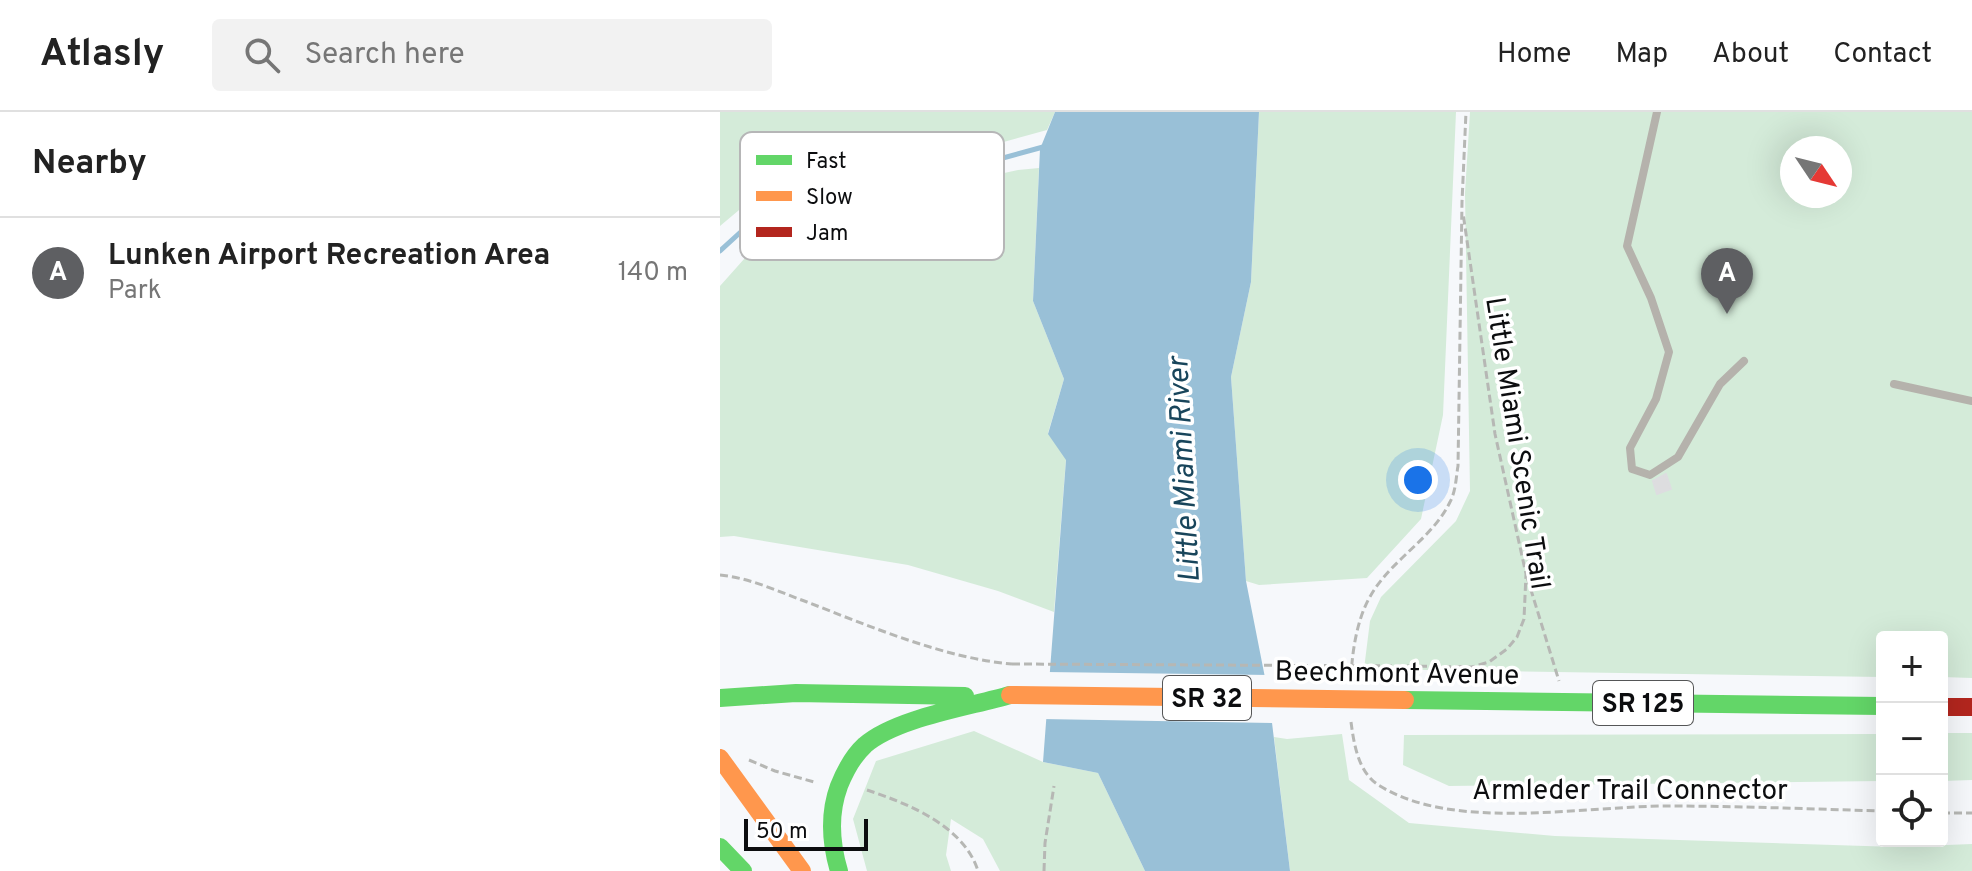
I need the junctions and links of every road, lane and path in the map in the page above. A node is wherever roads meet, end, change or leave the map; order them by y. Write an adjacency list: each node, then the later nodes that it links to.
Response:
1 (1466, 112): 3 (path)
2 (1657, 112): 4 (lane)
3 (1462, 202): 7 (path, Little Miami Scenic Trail); 9 (path)
4 (1744, 361)
5 (1894, 384): 6 (lane)
6 (1972, 401)
7 (1526, 574): 8 (path, Little Miami Scenic Trail, bridge); 13 (path)
8 (720, 575)
9 (1351, 685)
10 (1010, 695): 11 (highway, Beechmont Avenue / SR 32); 12 (highway, Beechmont Avenue / SR 32, bridge); 31 (highway, SR 32)
11 (725, 698)
12 (1405, 700): 13 (highway, Beechmont Avenue / SR 125)
13 (1565, 703): 14 (highway, Beechmont Avenue / SR 125)
14 (1876, 706)
15 (1948, 707): 16 (highway)
16 (1972, 707)
17 (1350, 721): 24 (path, Armleder Trail Connector)
18 (742, 755): 20 (path)
19 (720, 758): 30 (highway)
20 (814, 782)
21 (720, 785): 29 (highway)
22 (1054, 786): 33 (path)
23 (867, 790): 32 (path)
24 (1876, 811)
25 (1948, 813): 26 (path)
26 (1972, 813)
27 (720, 847): 28 (highway)
28 (743, 871)
29 (782, 871)
30 (802, 871)
31 (839, 871)
32 (978, 871)
33 (1044, 871)

